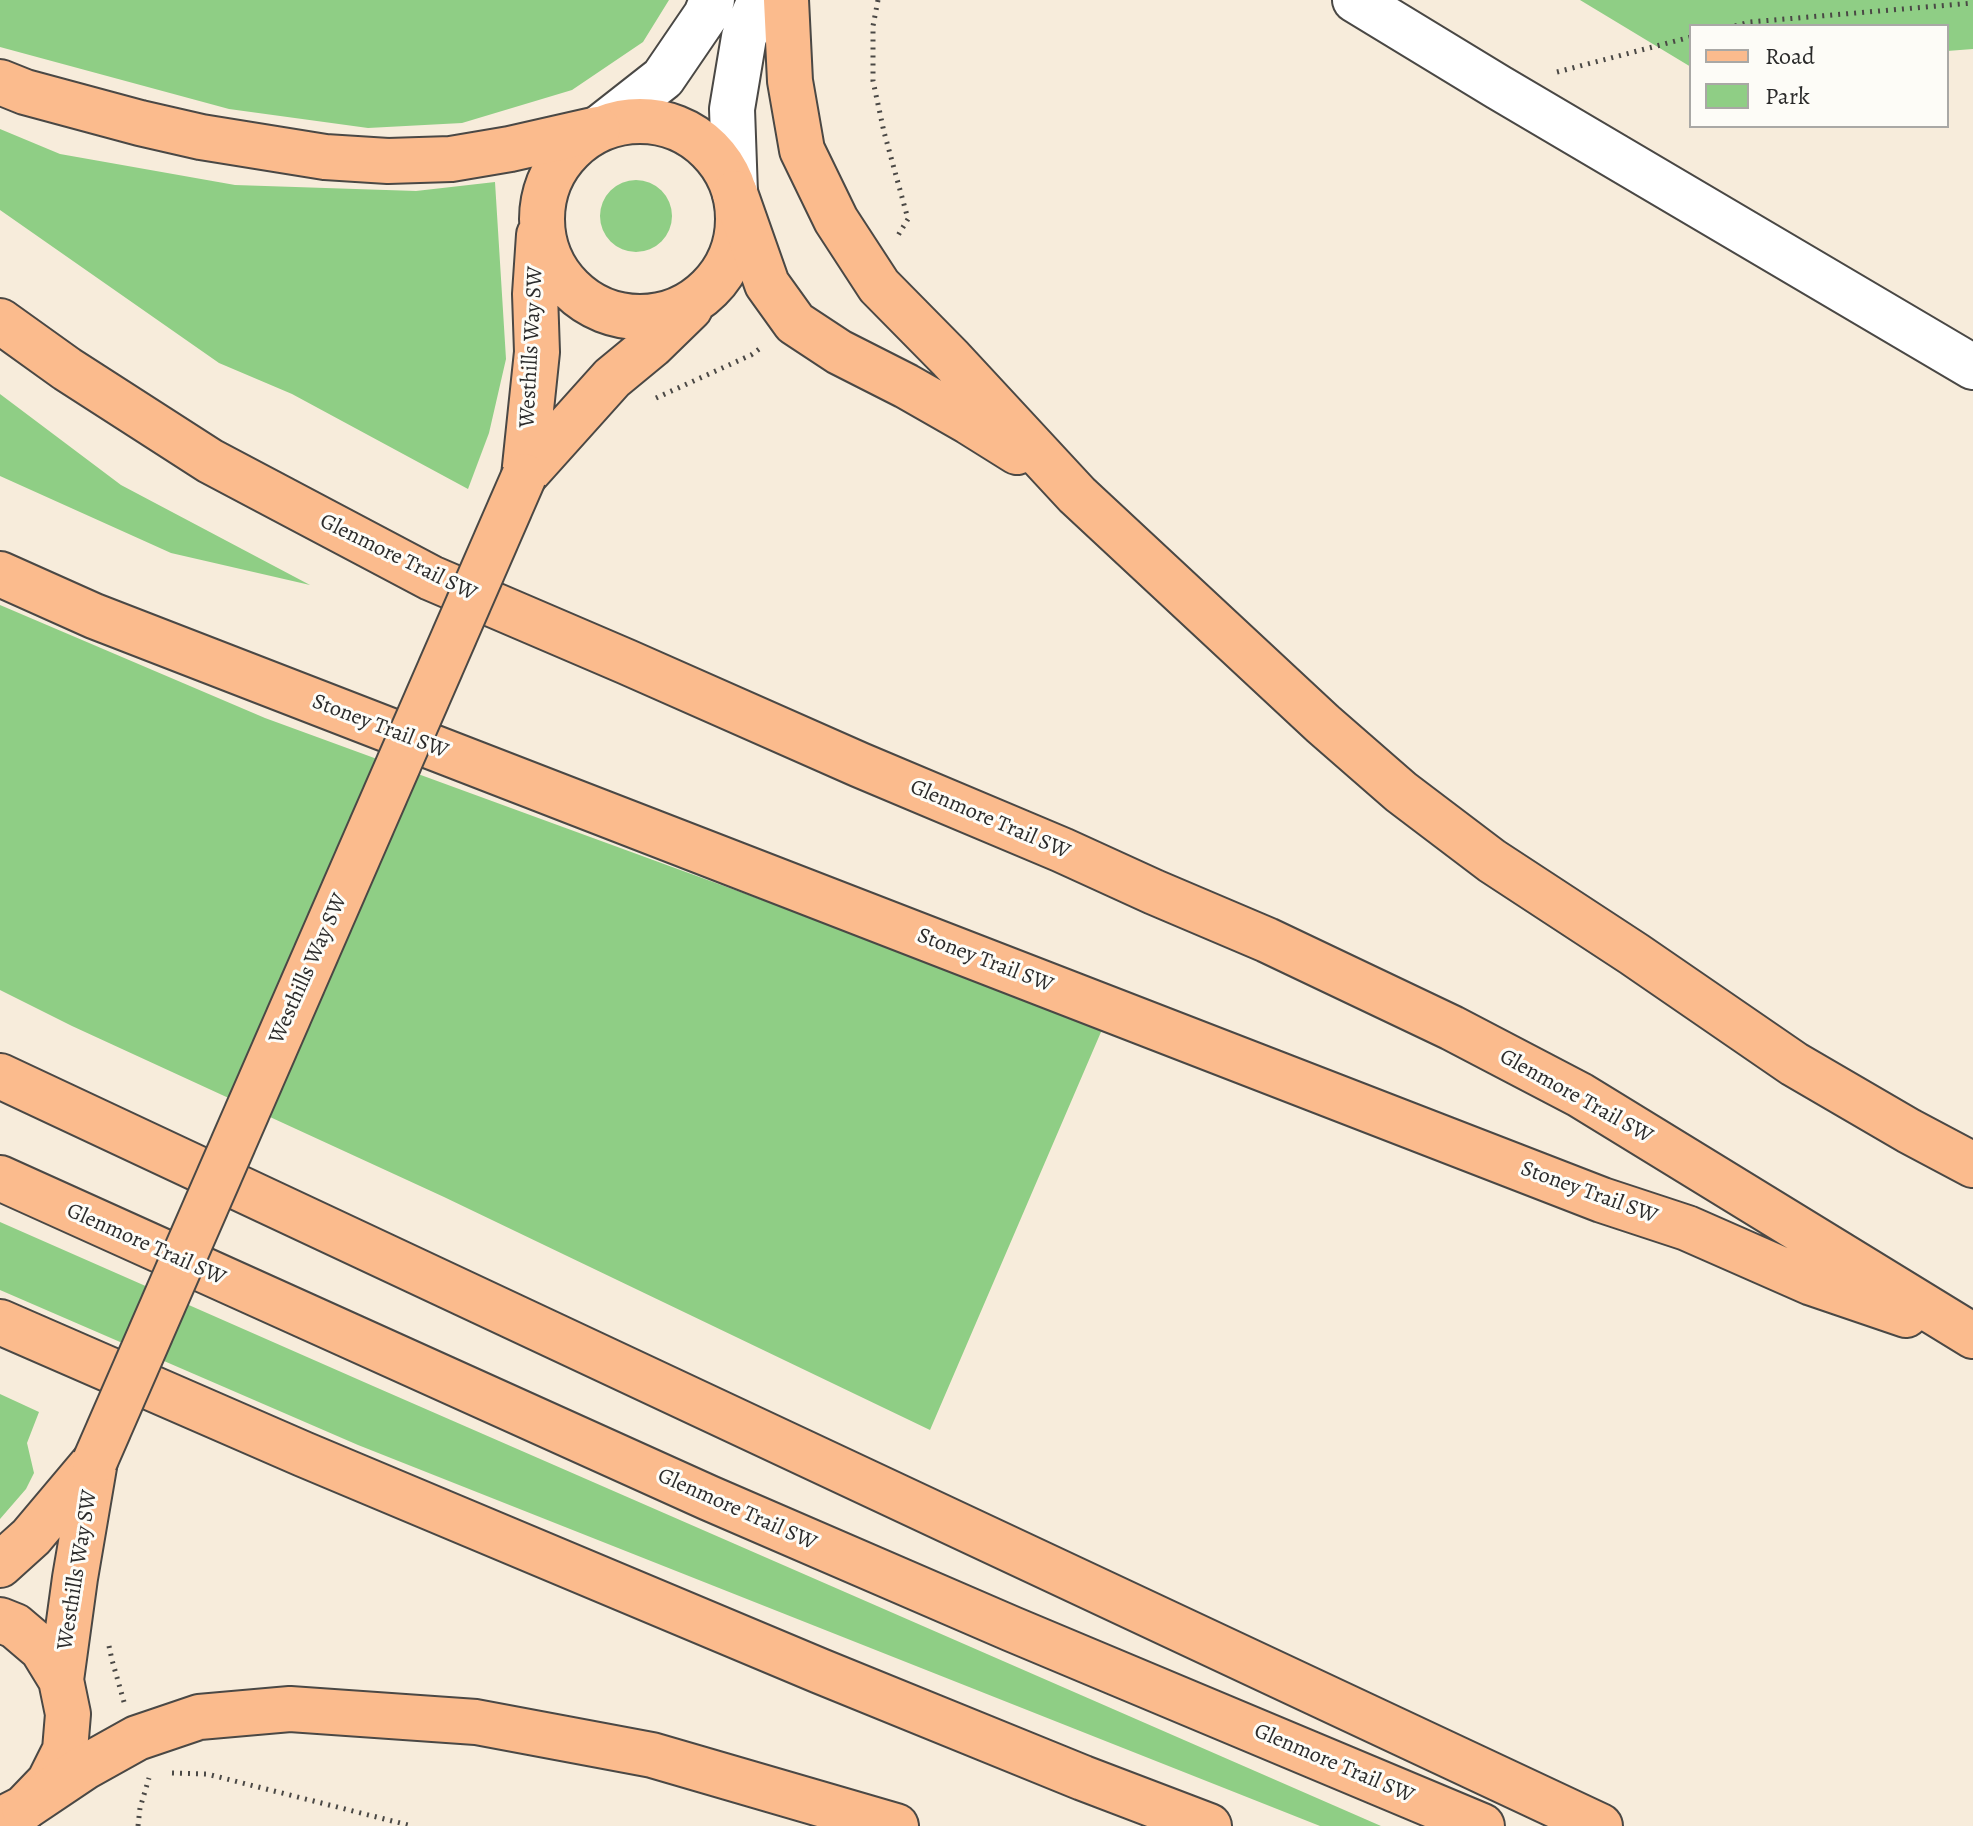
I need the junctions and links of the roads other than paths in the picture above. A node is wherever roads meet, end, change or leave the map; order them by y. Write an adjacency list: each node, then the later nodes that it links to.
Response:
1 (712, 0): 6 (street)
2 (760, 0): 7 (street)
3 (786, 0): 13 (main road)
4 (1355, 0): 11 (street)
5 (0, 82): 6 (main road)
6 (598, 129): 7 (main road); 8 (main road)
7 (735, 193): 9 (main road); 13 (main road)
8 (540, 217): 9 (main road); 12 (main road, Westhills Way SW)
9 (711, 288): 12 (main road, Westhills Way SW)
10 (0, 321): 19 (main road, Glenmore Trail SW)
11 (1973, 367)
12 (524, 476): 20 (main road, Westhills Way SW, bridge)
13 (1077, 495): 16 (main road)
14 (0, 574): 19 (main road, Stoney Trail SW)
15 (0, 1076): 28 (main road)
16 (1973, 1165)
17 (0, 1178): 27 (main road, Glenmore Trail SW)
18 (0, 1322): 26 (main road)
19 (1973, 1337)
20 (95, 1461): 21 (main road, Westhills Way SW); 23 (main road, Westhills Way SW)
21 (0, 1565)
22 (0, 1620): 23 (main road)
23 (61, 1680): 24 (main road)
24 (12, 1814): 25 (main road)
25 (896, 1826)
26 (1209, 1826)
27 (1482, 1826)
28 (1600, 1826)

